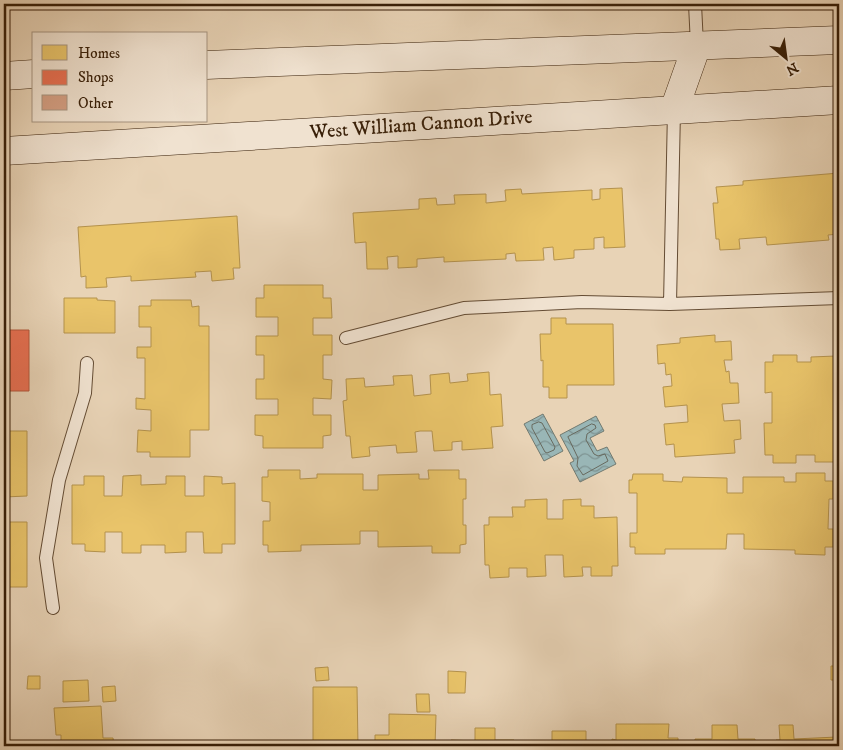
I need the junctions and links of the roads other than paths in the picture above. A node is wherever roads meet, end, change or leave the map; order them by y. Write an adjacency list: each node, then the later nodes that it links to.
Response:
1 (695, 4): 3 (lane)
2 (839, 40): 3 (main road)
3 (697, 45): 4 (main road); 8 (main road)
4 (208, 65)
5 (32, 74): 6 (main road)
6 (4, 76)
7 (839, 100): 8 (main road, West William Cannon Drive)
8 (674, 110): 9 (main road, West William Cannon Drive); 11 (lane)
9 (4, 151)
10 (839, 298): 11 (lane)
11 (670, 304): 12 (lane)
12 (346, 338)
13 (87, 363): 14 (lane)
14 (52, 608)

